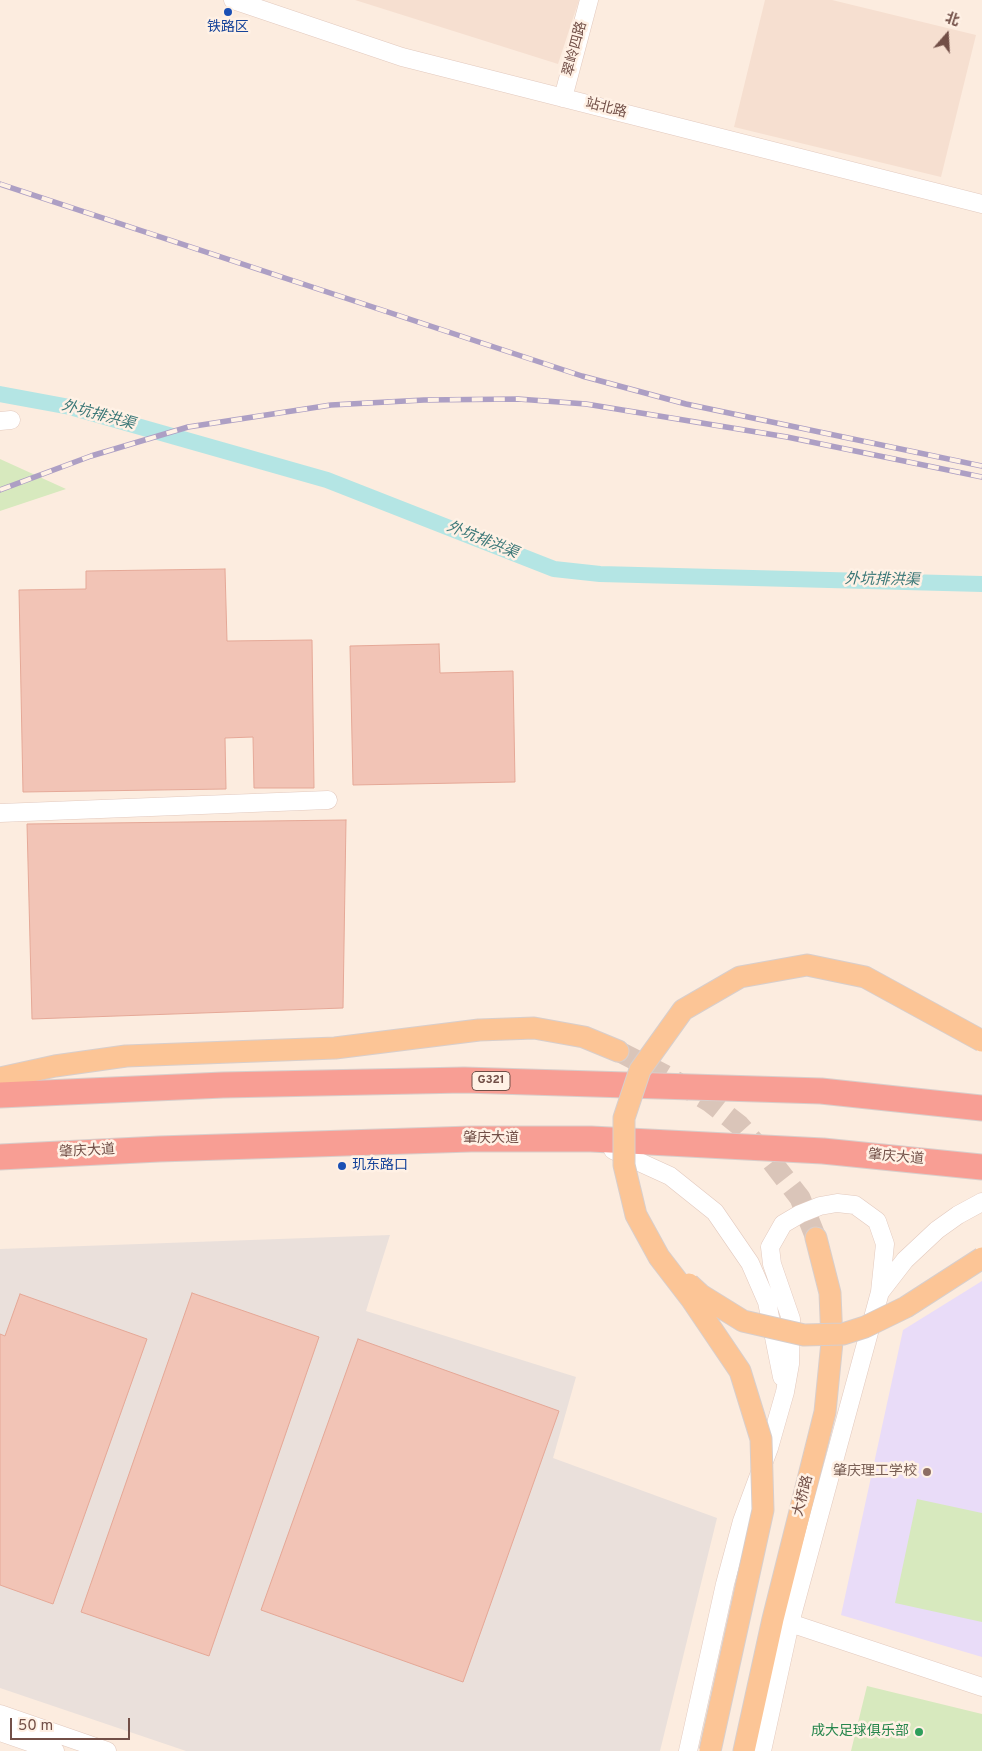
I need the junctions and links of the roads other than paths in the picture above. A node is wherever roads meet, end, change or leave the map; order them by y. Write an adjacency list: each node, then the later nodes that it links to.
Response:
1 (233, 0): 3 (street, 站北路)
2 (589, 0): 3 (street, 翠岭四路)
3 (563, 98): 4 (street, 站北路)
4 (982, 204)
5 (328, 800): 6 (street)
6 (0, 813)
7 (982, 1041): 17 (main road, bridge)
8 (618, 1051): 9 (main road)
9 (0, 1078)
10 (0, 1094): 11 (highway, G321)
11 (982, 1108)
12 (591, 1140): 13 (highway, 肇庆大道); 14 (highway, 肇庆大道); 20 (street)
13 (0, 1157)
14 (982, 1167)
15 (982, 1202): 19 (street)
16 (816, 1238): 29 (main road, 大桥路)
17 (659, 1257): 18 (main road, bridge); 28 (main road, bridge)
18 (982, 1258)
19 (880, 1292): 20 (street); 21 (street)
20 (785, 1392): 27 (street)
21 (790, 1623): 22 (street); 30 (street)
22 (982, 1687)
23 (0, 1714): 26 (street)
24 (0, 1732): 25 (street)
25 (55, 1751)
26 (107, 1751)
27 (688, 1751)
28 (710, 1751)
29 (744, 1751)
30 (762, 1751)

